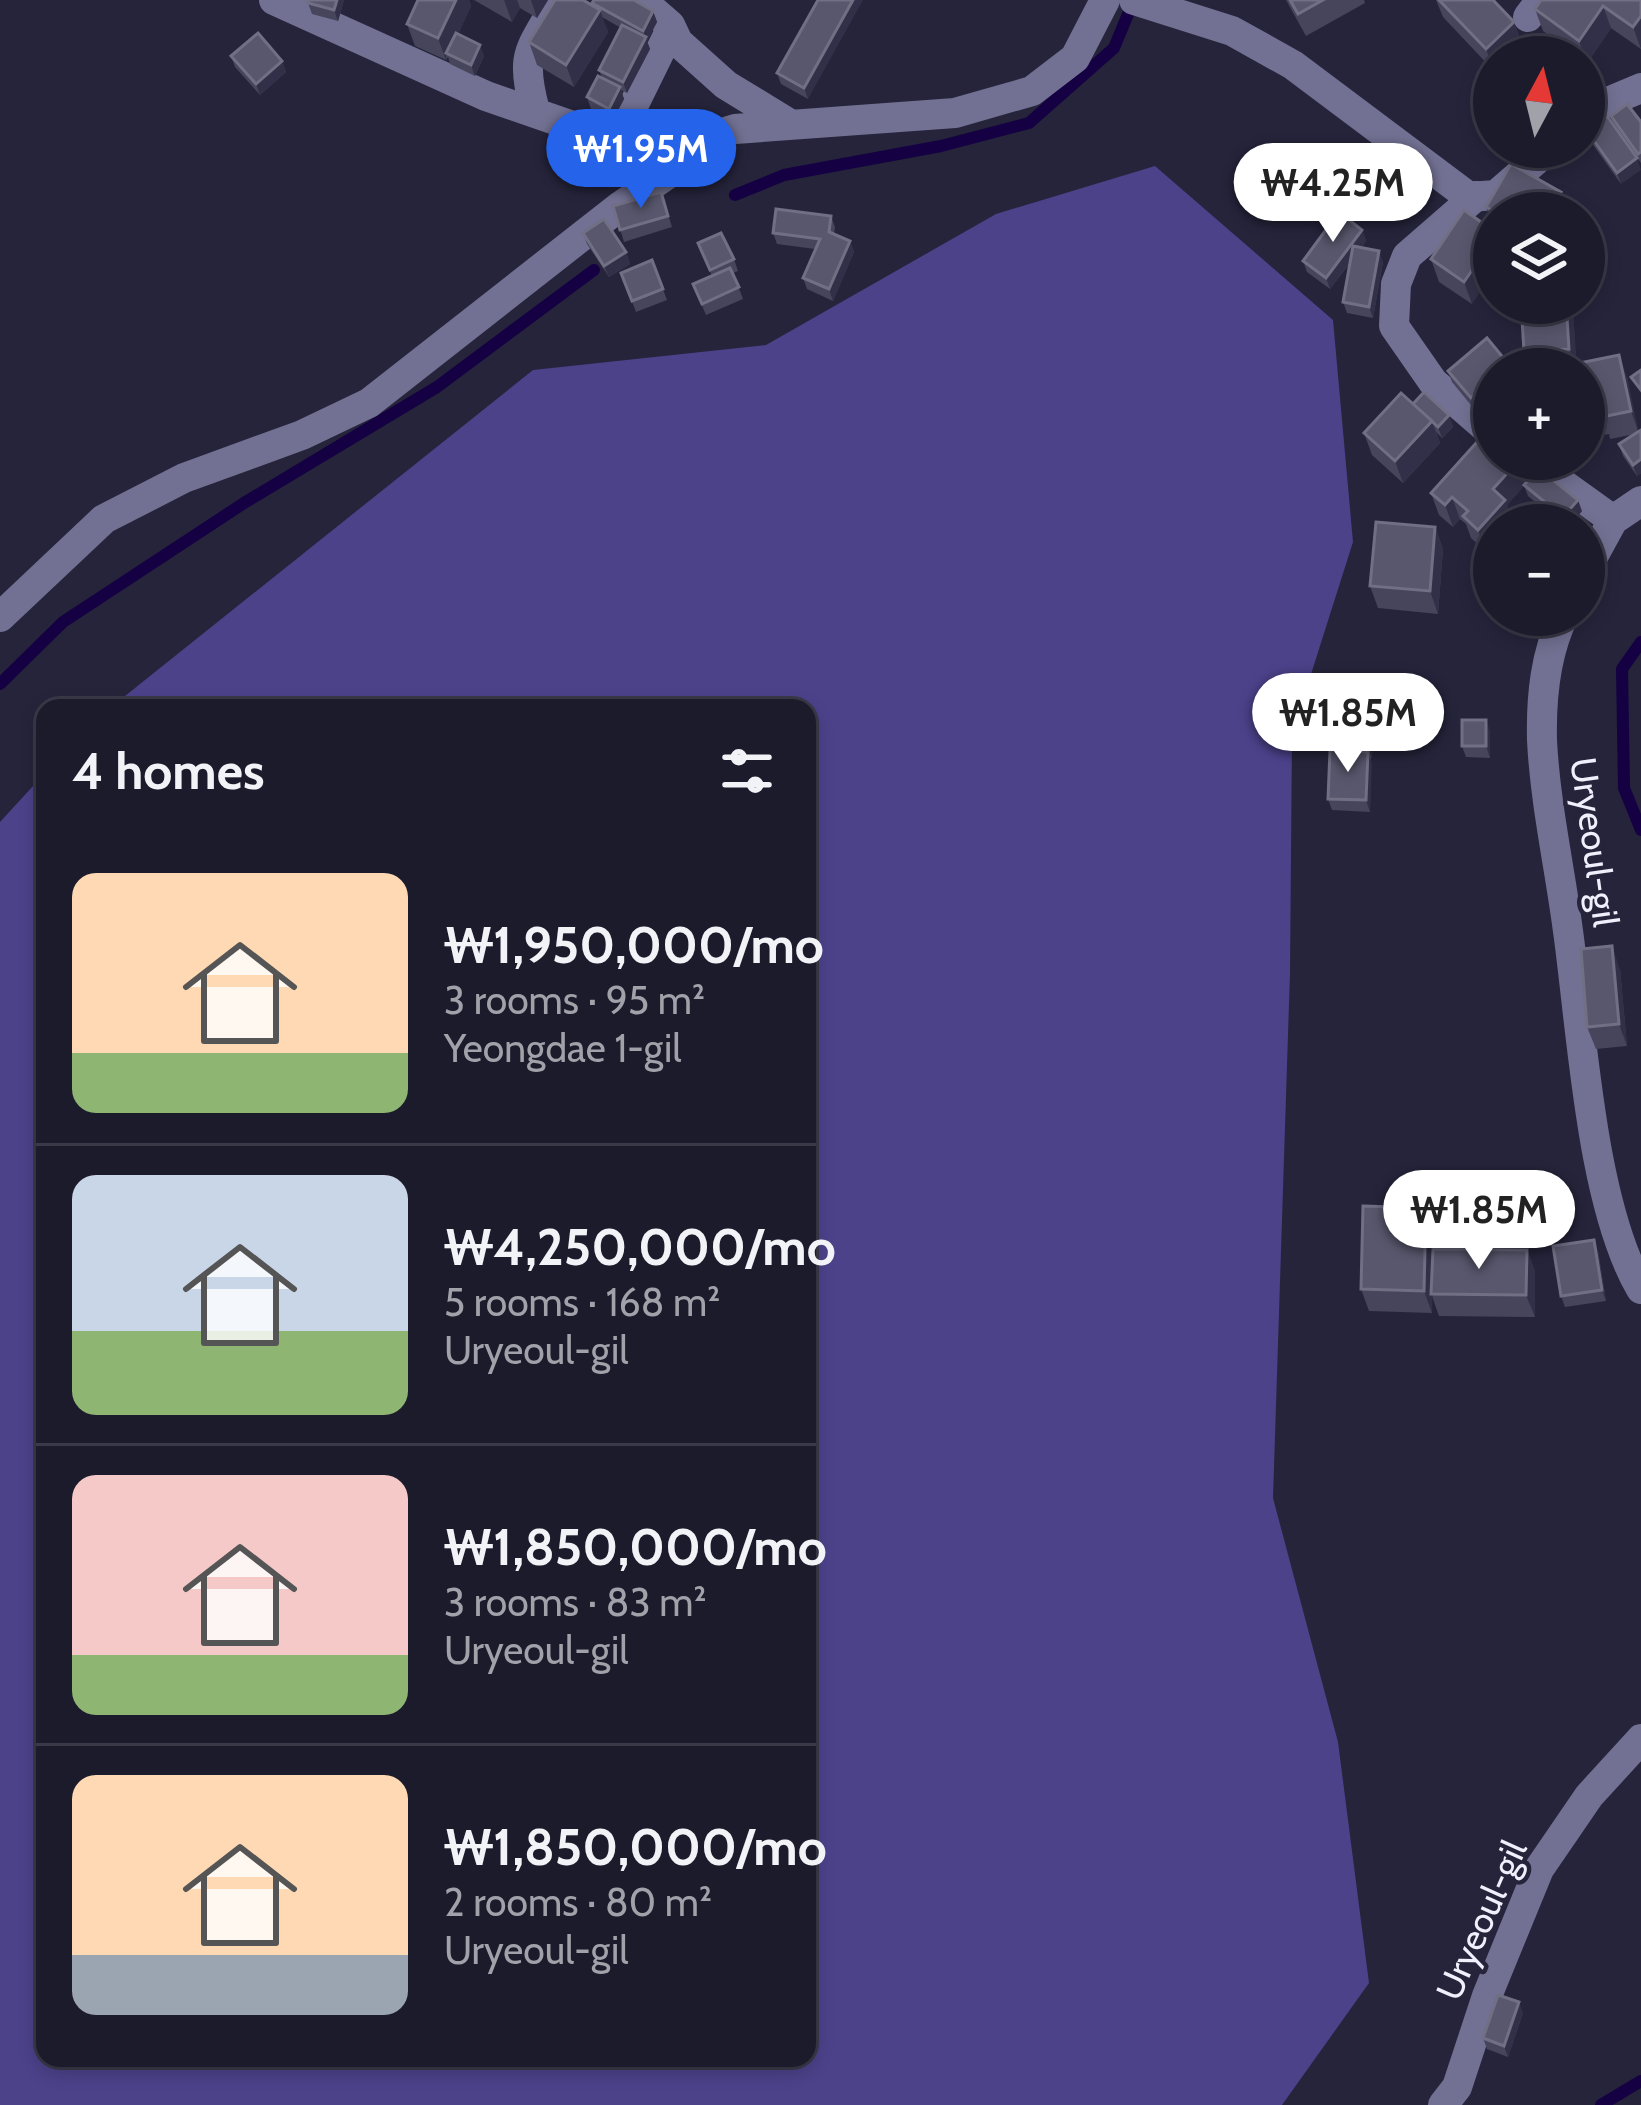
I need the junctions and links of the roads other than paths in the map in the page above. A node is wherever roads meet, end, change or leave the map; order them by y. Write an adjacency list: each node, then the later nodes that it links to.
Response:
1 (274, 0): 9 (street)
2 (558, 0): 9 (street)
3 (641, 0): 6 (street)
4 (1105, 0): 10 (street)
5 (1153, 4): 15 (street)
6 (671, 29): 10 (street); 12 (street)
7 (1641, 88): 8 (street)
8 (1605, 103)
9 (535, 111): 12 (street)
10 (790, 124): 11 (street)
11 (735, 129): 12 (street); 22 (street)
12 (616, 140)
13 (1527, 168): 14 (street)
14 (1499, 192)
15 (1473, 196)
16 (1473, 199): 17 (street)
17 (1473, 416)
18 (1557, 480): 20 (street)
19 (1641, 501): 20 (street)
20 (1613, 520): 21 (street)
21 (1605, 535)
22 (0, 617)
23 (1557, 636): 24 (street, Uryeoul-gil)
24 (1641, 1289)
25 (1641, 1738): 26 (street, Uryeoul-gil)
26 (1450, 2096)

